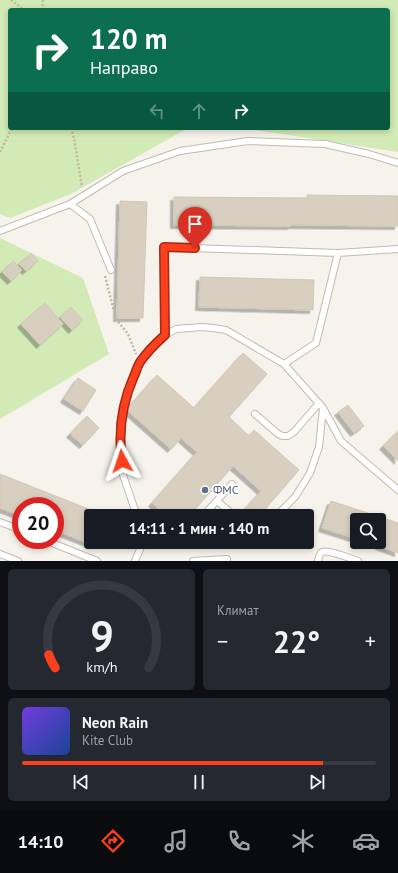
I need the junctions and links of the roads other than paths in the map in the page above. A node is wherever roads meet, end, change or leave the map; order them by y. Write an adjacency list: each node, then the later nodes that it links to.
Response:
1 (398, 163): 2 (lane)
2 (70, 204): 3 (lane); 6 (lane)
3 (0, 231)
4 (398, 249): 5 (lane)
5 (338, 253): 7 (lane); 8 (lane)
6 (111, 270)
7 (165, 335): 8 (lane); 14 (lane)
8 (284, 364): 9 (lane)
9 (321, 405): 10 (lane); 12 (lane); 17 (lane)
10 (255, 414)
11 (232, 484): 13 (lane)
12 (398, 490)
13 (217, 501): 15 (lane); 16 (lane)
14 (135, 509)
15 (210, 509)
16 (226, 509)
17 (283, 509)
18 (0, 522): 19 (lane)
19 (12, 527)
20 (64, 548): 25 (lane)
21 (140, 549): 26 (lane)
22 (0, 554): 24 (lane)
23 (227, 559): 27 (lane)
24 (18, 561)
25 (97, 561)
26 (135, 561)
27 (193, 561)
28 (318, 561): 29 (lane)
29 (358, 561)

